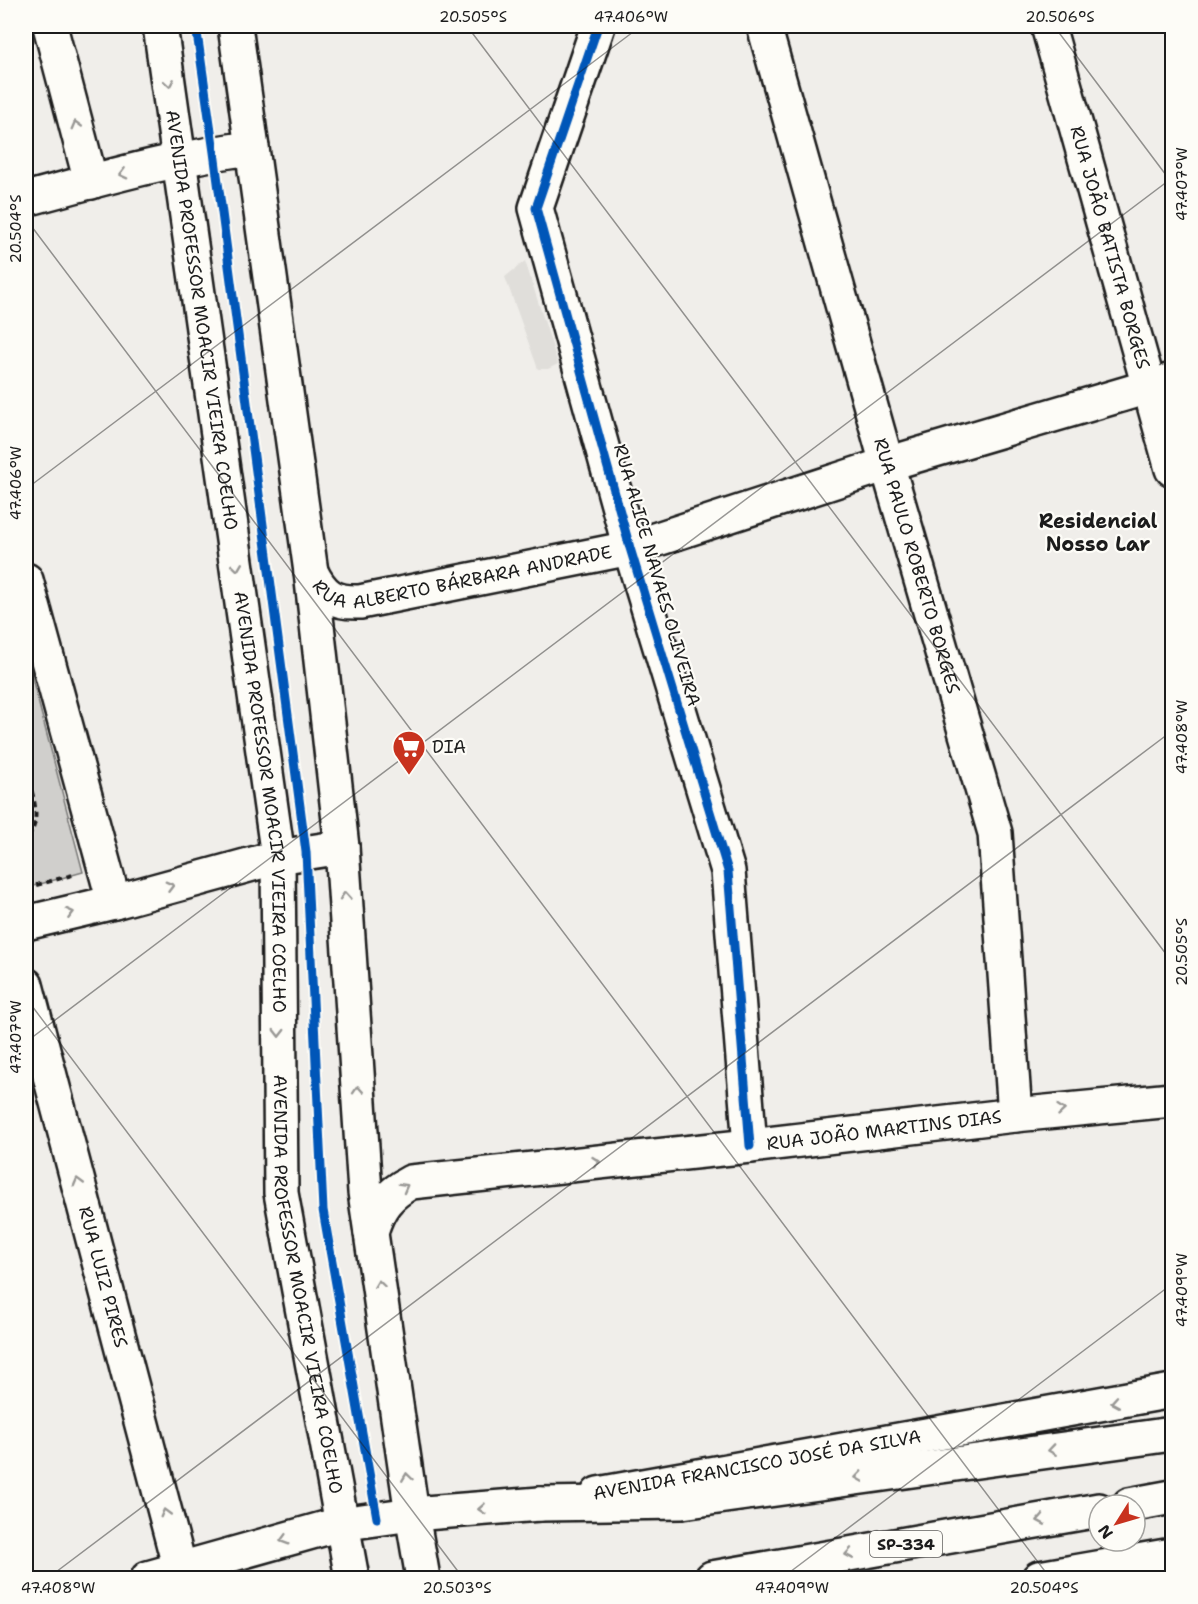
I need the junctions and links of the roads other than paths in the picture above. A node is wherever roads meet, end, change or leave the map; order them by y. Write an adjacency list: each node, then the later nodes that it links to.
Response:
1 (50, 26): 9 (main road, one-way to 1)
2 (160, 26): 8 (main road, AVENIDA PROFESSOR MOACIR VIEIRA COELHO, one-way to 8)
3 (235, 26): 7 (main road)
4 (598, 26): 14 (main road, RUA ALICE NAVAES OLIVEIRA)
5 (764, 26): 12 (main road, RUA PAULO ROBERTO BORGES)
6 (1048, 26): 11 (main road, RUA JOÃO BATISTA BORGES)
7 (252, 148): 8 (main road); 15 (main road)
8 (180, 159): 9 (main road, one-way to 9); 18 (main road, AVENIDA PROFESSOR MOACIR VIEIRA COELHO, one-way to 18)
9 (91, 182): 10 (main road)
10 (26, 199)
11 (1161, 384): 12 (main road, RUA ALBERTO BÁRBARA ANDRADE); 13 (main road, RUA JOÃO BATISTA BORGES)
12 (887, 464): 14 (main road, RUA ALBERTO BÁRBARA ANDRADE); 23 (main road, RUA PAULO ROBERTO BORGES)
13 (1173, 469)
14 (630, 548): 15 (main road, RUA ALBERTO BÁRBARA ANDRADE); 24 (main road, RUA ALICE NAVAES OLIVEIRA)
15 (311, 572): 17 (main road)
16 (26, 580): 19 (main road)
17 (342, 848): 18 (main road); 25 (main road, one-way to 17)
18 (278, 857): 19 (main road, one-way to 18); 33 (main road, AVENIDA PROFESSOR MOACIR VIEIRA COELHO, one-way to 33)
19 (114, 902): 20 (main road, one-way to 19)
20 (26, 923)
21 (26, 985): 35 (main road, RUA LUIZ PIRES, one-way to 21)
22 (1173, 1100): 23 (main road, RUA JOÃO MARTINS DIAS, one-way to 22)
23 (1015, 1114): 24 (main road, RUA JOÃO MARTINS DIAS)
24 (750, 1146): 25 (main road, RUA JOÃO MARTINS DIAS, one-way to 24)
25 (371, 1232): 32 (main road, one-way to 25)
26 (1173, 1391): 30 (main road, AVENIDA FRANCISCO JOSÉ DA SILVA, one-way to 30)
27 (1173, 1434): 30 (main road, one-way to 30)
28 (1173, 1497): 29 (main road)
29 (1147, 1502)
30 (540, 1504): 32 (main road, AVENIDA FRANCISCO JOSÉ DA SILVA, one-way to 32)
31 (1087, 1512): 39 (main road, SP-334, one-way to 39)
32 (412, 1514): 33 (main road, AVENIDA FRANCISCO JOSÉ DA SILVA); 36 (main road)
33 (340, 1524): 35 (main road, AVENIDA FRANCISCO JOSÉ DA SILVA, one-way to 35); 38 (main road, AVENIDA PROFESSOR MOACIR VIEIRA COELHO)
34 (1173, 1556): 40 (main road)
35 (180, 1569): 37 (main road, AVENIDA FRANCISCO JOSÉ DA SILVA)
36 (423, 1577)
37 (148, 1578)
38 (352, 1578)
39 (712, 1578)
40 (1040, 1578)

